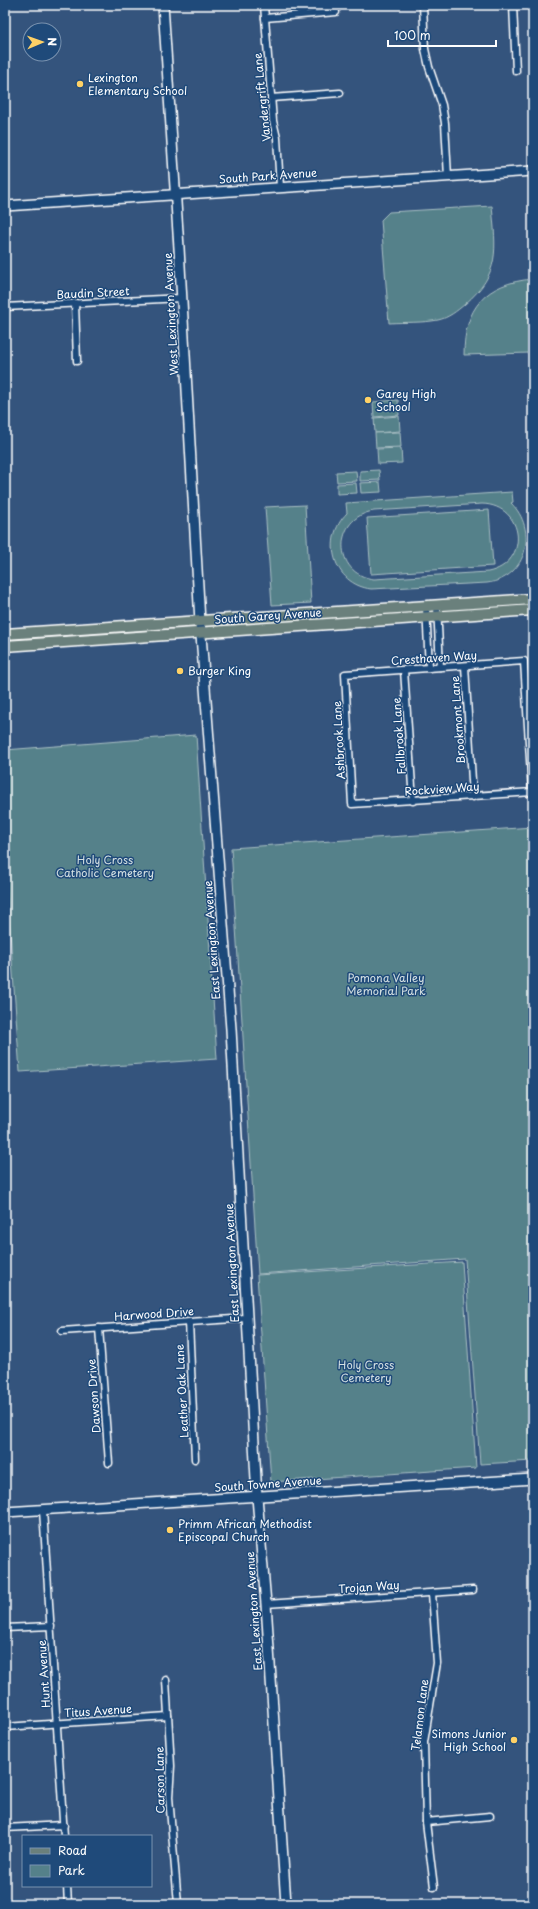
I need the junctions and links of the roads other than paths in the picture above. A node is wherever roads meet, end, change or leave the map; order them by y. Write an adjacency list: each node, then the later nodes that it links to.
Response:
1 (164, 5): 13 (street, West Lexington Avenue)
2 (264, 5): 6 (street, Vandergrift Lane)
3 (423, 5): 11 (street)
4 (513, 5): 7 (street)
5 (336, 12): 6 (street)
6 (265, 18): 9 (street, Vandergrift Lane)
7 (516, 71)
8 (340, 93): 9 (street)
9 (271, 98): 12 (street, Vandergrift Lane)
10 (533, 171): 11 (street, South Park Avenue)
11 (448, 177): 12 (street, South Park Avenue)
12 (280, 187): 13 (street, South Park Avenue)
13 (176, 195): 14 (street, South Park Avenue); 15 (street, West Lexington Avenue)
14 (5, 206)
15 (182, 298): 16 (street, Baudin Street); 25 (street, West Lexington Avenue)
16 (75, 303): 17 (street, Baudin Street); 18 (street)
17 (5, 307)
18 (77, 361)
19 (533, 599): 20 (main road, South Garey Avenue)
20 (437, 606): 21 (main road, South Garey Avenue); 24 (street)
21 (426, 607): 23 (street); 25 (main road, South Garey Avenue)
22 (533, 610): 24 (main road, South Garey Avenue)
23 (426, 618): 24 (main road, South Garey Avenue); 26 (main road, South Garey Avenue); 31 (street)
24 (437, 618): 30 (street)
25 (200, 622): 26 (street, East Lexington Avenue); 27 (main road, South Garey Avenue)
26 (201, 633): 28 (main road, South Garey Avenue); 38 (street, East Lexington Avenue)
27 (5, 634)
28 (5, 646)
29 (465, 666): 30 (street, Cresthaven Way); 34 (street, Cresthaven Way); 35 (street, Brookmont Lane)
30 (440, 667): 31 (street, Cresthaven Way)
31 (429, 668): 32 (street, Cresthaven Way)
32 (404, 670): 33 (street, Cresthaven Way); 36 (street, Fallbrook Lane)
33 (345, 674): 37 (street, Ashbrook Lane)
34 (531, 747): 35 (street, Rockview Way)
35 (473, 797): 36 (street, Rockview Way)
36 (413, 800): 37 (street, Rockview Way)
37 (352, 804)
38 (247, 1318): 39 (street, Harwood Drive); 45 (street, East Lexington Avenue)
39 (189, 1322): 40 (street, Harwood Drive); 42 (street, Leather Oak Lane)
40 (99, 1328): 41 (street, Harwood Drive); 43 (street, Dawson Drive)
41 (62, 1331)
42 (195, 1459)
43 (109, 1463)
44 (533, 1479): 45 (street, South Towne Avenue)
45 (257, 1497): 46 (street, South Towne Avenue); 50 (street, East Lexington Avenue)
46 (43, 1510): 47 (street, South Towne Avenue); 51 (street, Hunt Avenue)
47 (5, 1512)
48 (473, 1590): 49 (street, Trojan Way)
49 (432, 1593): 50 (street, Trojan Way); 58 (street, Telamon Lane)
50 (266, 1604): 66 (street, East Lexington Avenue)
51 (51, 1626): 52 (street); 55 (street, Hunt Avenue)
52 (5, 1628)
53 (166, 1680): 54 (street, Carson Lane)
54 (168, 1716): 55 (street, Titus Avenue); 65 (street, Carson Lane)
55 (58, 1724): 56 (street, Titus Avenue); 59 (street, Hunt Avenue)
56 (5, 1727)
57 (490, 1816): 58 (street)
58 (426, 1822): 62 (street, Telamon Lane)
59 (64, 1825): 60 (street); 61 (street, Hunt Avenue)
60 (5, 1828)
61 (64, 1835)
62 (434, 1886)
63 (67, 1887): 64 (street)
64 (68, 1904)
65 (178, 1904)
66 (286, 1904)

